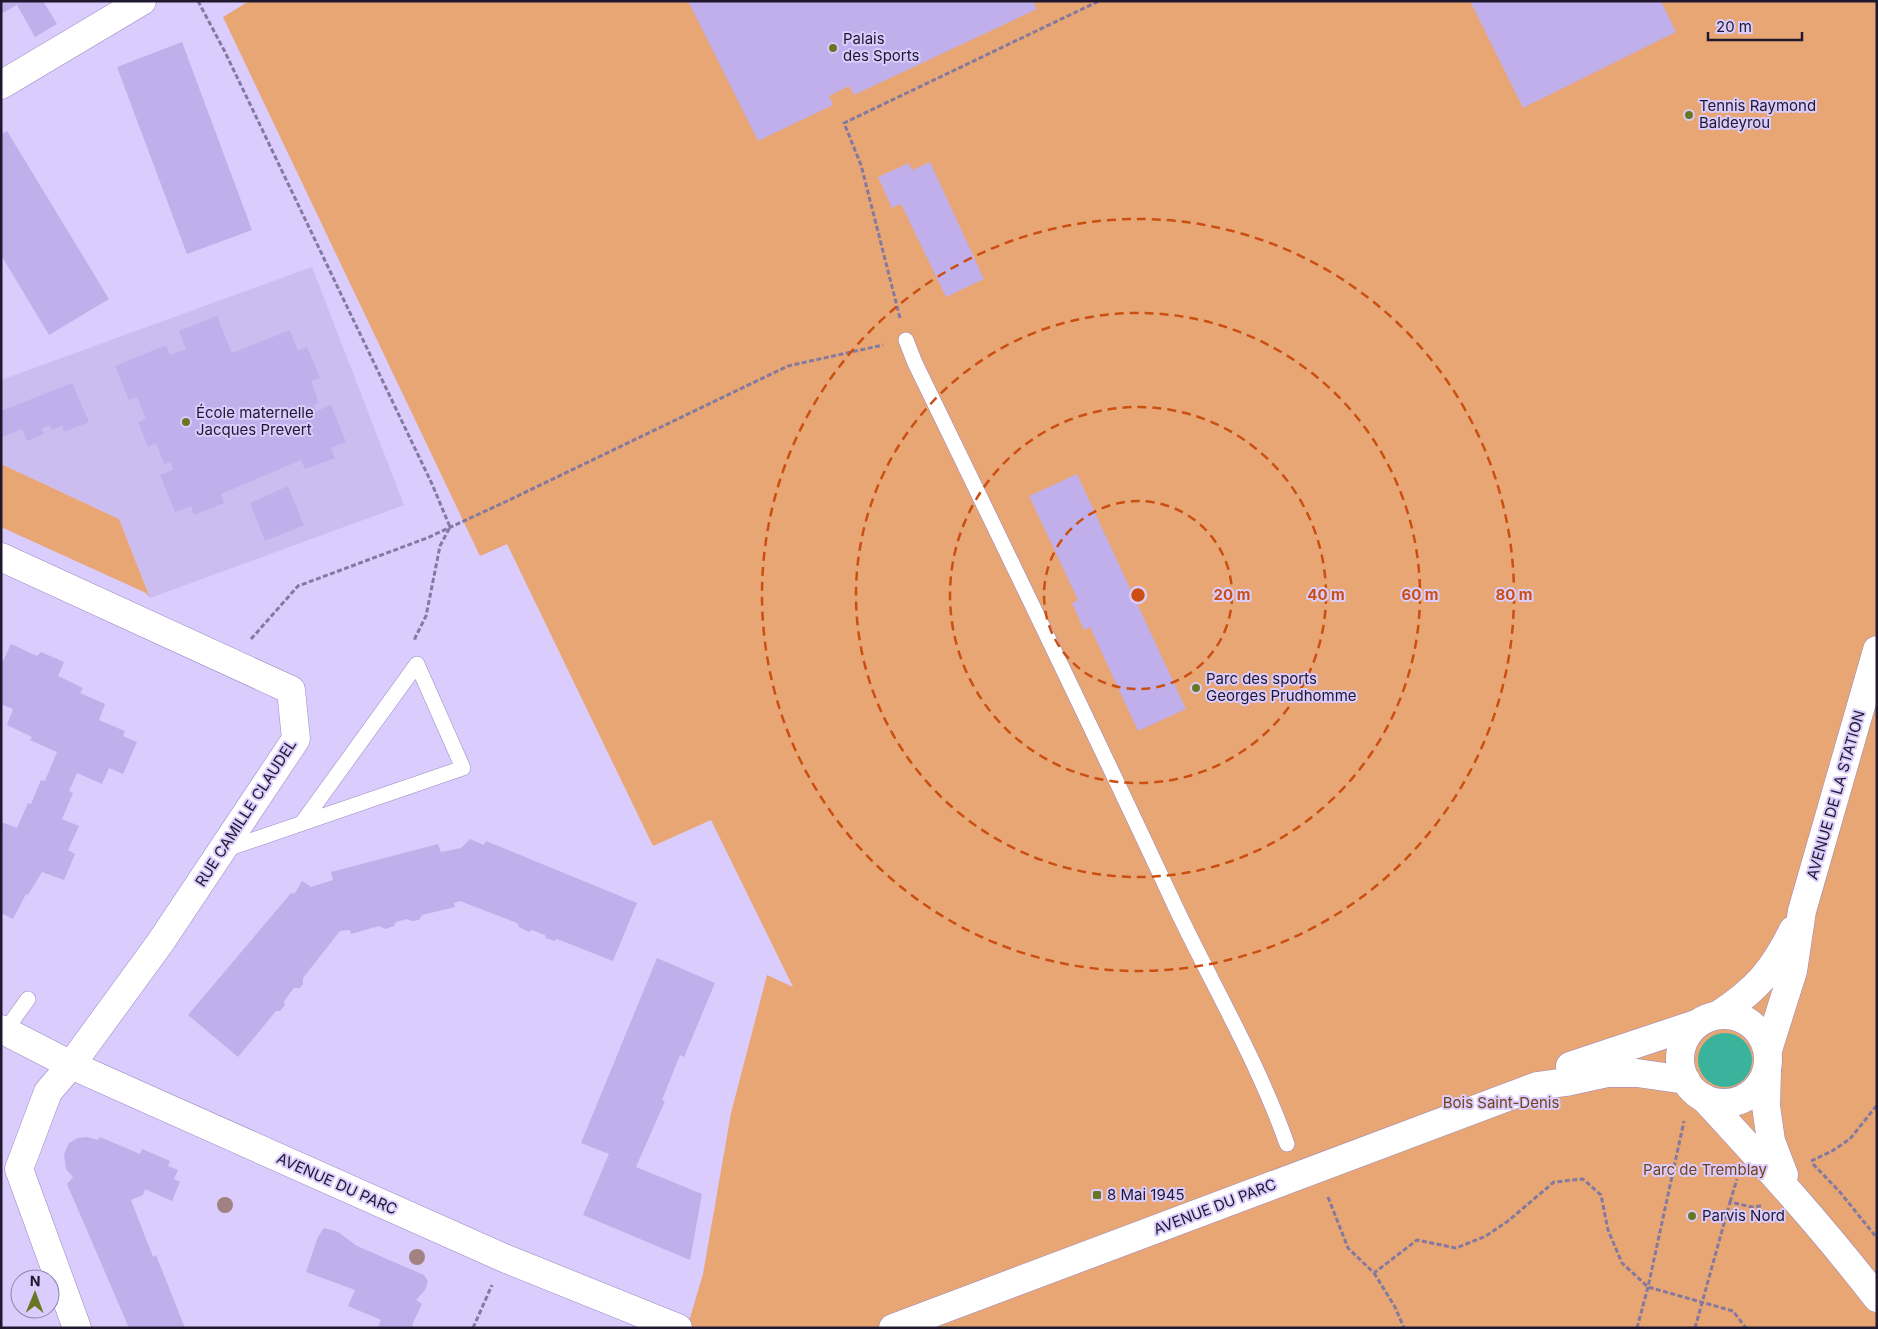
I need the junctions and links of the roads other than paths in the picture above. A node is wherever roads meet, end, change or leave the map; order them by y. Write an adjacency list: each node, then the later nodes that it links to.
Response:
1 (142, 1): 2 (street)
2 (1, 85)
3 (906, 340): 16 (lane)
4 (1, 557): 7 (street, RUE CAMILLE CLAUDEL)
5 (1877, 650): 8 (street, AVENUE DE LA STATION)
6 (302, 823): 6 (lane); 7 (lane)
7 (222, 850): 13 (street, RUE CAMILLE CLAUDEL)
8 (1802, 911): 10 (street, AVENUE DE LA STATION); 12 (street, AVENUE DE LA STATION)
9 (28, 999): 11 (lane)
10 (1707, 1020): 12 (street); 14 (street, AVENUE DU PARC); 15 (street)
11 (3, 1030): 13 (street, AVENUE DU PARC)
12 (1767, 1061): 15 (street); 17 (street)
13 (71, 1065): 19 (street, RUE CAMILLE CLAUDEL); 20 (street, AVENUE DU PARC)
14 (1537, 1086): 15 (street, AVENUE DU PARC); 21 (street, AVENUE DU PARC)
15 (1695, 1089): 17 (street)
16 (1287, 1144)
17 (1790, 1193): 18 (street)
18 (1877, 1298)
19 (77, 1328)
20 (678, 1328)
21 (893, 1328)

